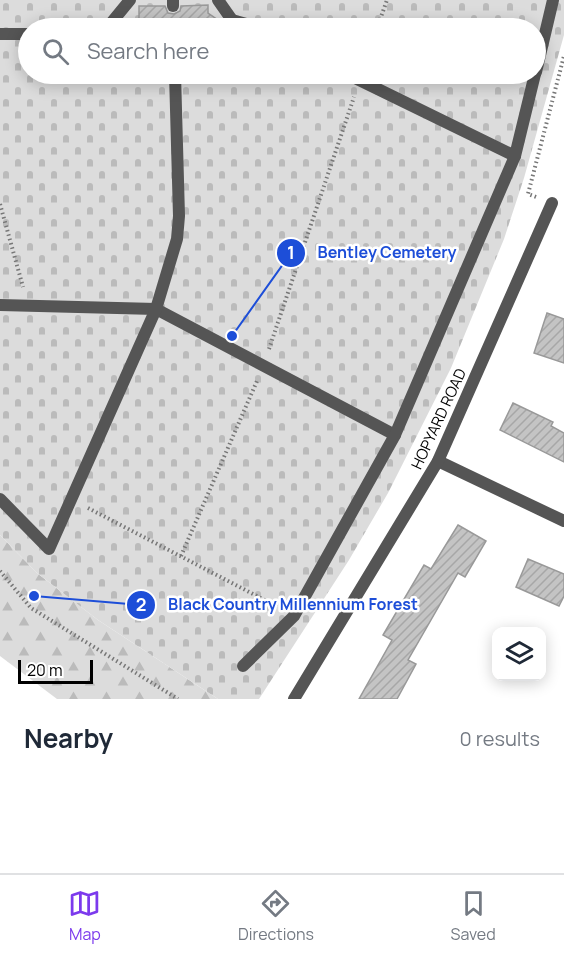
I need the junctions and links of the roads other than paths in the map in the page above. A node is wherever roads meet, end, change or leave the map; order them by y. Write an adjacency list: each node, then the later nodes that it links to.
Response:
1 (130, 0): 4 (street)
2 (218, 0): 5 (street)
3 (553, 0): 6 (street)
4 (115, 18)
5 (231, 18)
6 (546, 28)
7 (0, 34): 8 (street)
8 (18, 34)
9 (175, 84): 15 (street)
10 (367, 84): 12 (street)
11 (532, 84): 12 (street)
12 (515, 156): 16 (street)
13 (552, 203): 17 (street, HOPYARD ROAD)
14 (0, 304): 15 (street)
15 (156, 309): 16 (street); 18 (street)
16 (395, 435): 20 (street)
17 (438, 461): 19 (street); 21 (street, HOPYARD ROAD)
18 (0, 499)
19 (564, 521)
20 (243, 666)
21 (294, 699)

